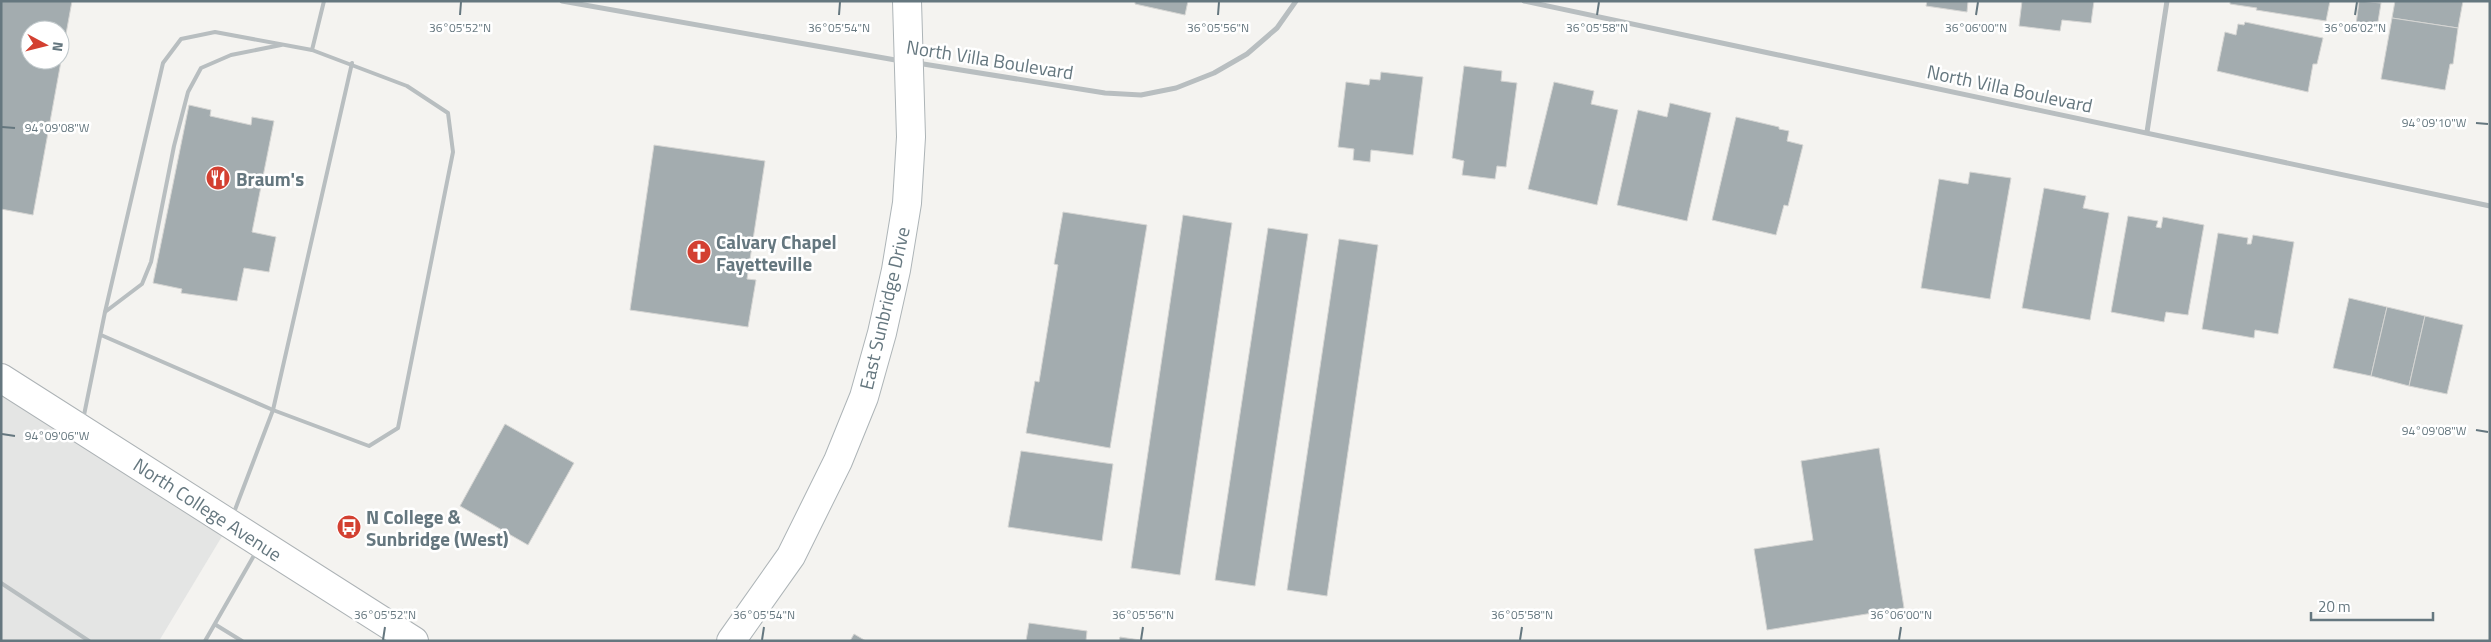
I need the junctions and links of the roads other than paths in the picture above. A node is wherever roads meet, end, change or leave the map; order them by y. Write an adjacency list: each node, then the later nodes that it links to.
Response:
1 (324, 1): 8 (lane)
2 (562, 1): 9 (street, North Villa Boulevard)
3 (907, 1): 9 (street, East Sunbridge Drive)
4 (1296, 1): 9 (street, North Villa Boulevard)
5 (1524, 1): 11 (street, North Villa Boulevard)
6 (2168, 1): 11 (street)
7 (283, 44): 8 (lane); 13 (lane); 13 (lane)
8 (312, 50): 10 (lane)
9 (910, 62): 26 (street, East Sunbridge Drive)
10 (352, 63): 16 (lane); 16 (lane)
11 (2147, 132): 12 (street, North Villa Boulevard)
12 (2490, 206)
13 (105, 312): 14 (lane)
14 (101, 335): 16 (lane); 17 (lane)
15 (1, 378): 17 (street, North College Avenue)
16 (273, 410): 18 (lane)
17 (82, 429): 18 (street, North College Avenue)
18 (230, 523): 19 (street, North College Avenue)
19 (261, 544): 21 (lane); 25 (street, North College Avenue)
20 (1, 583): 22 (lane)
21 (216, 625): 23 (lane); 24 (lane)
22 (89, 641)
23 (205, 641)
24 (242, 641)
25 (414, 641)
26 (730, 641)

